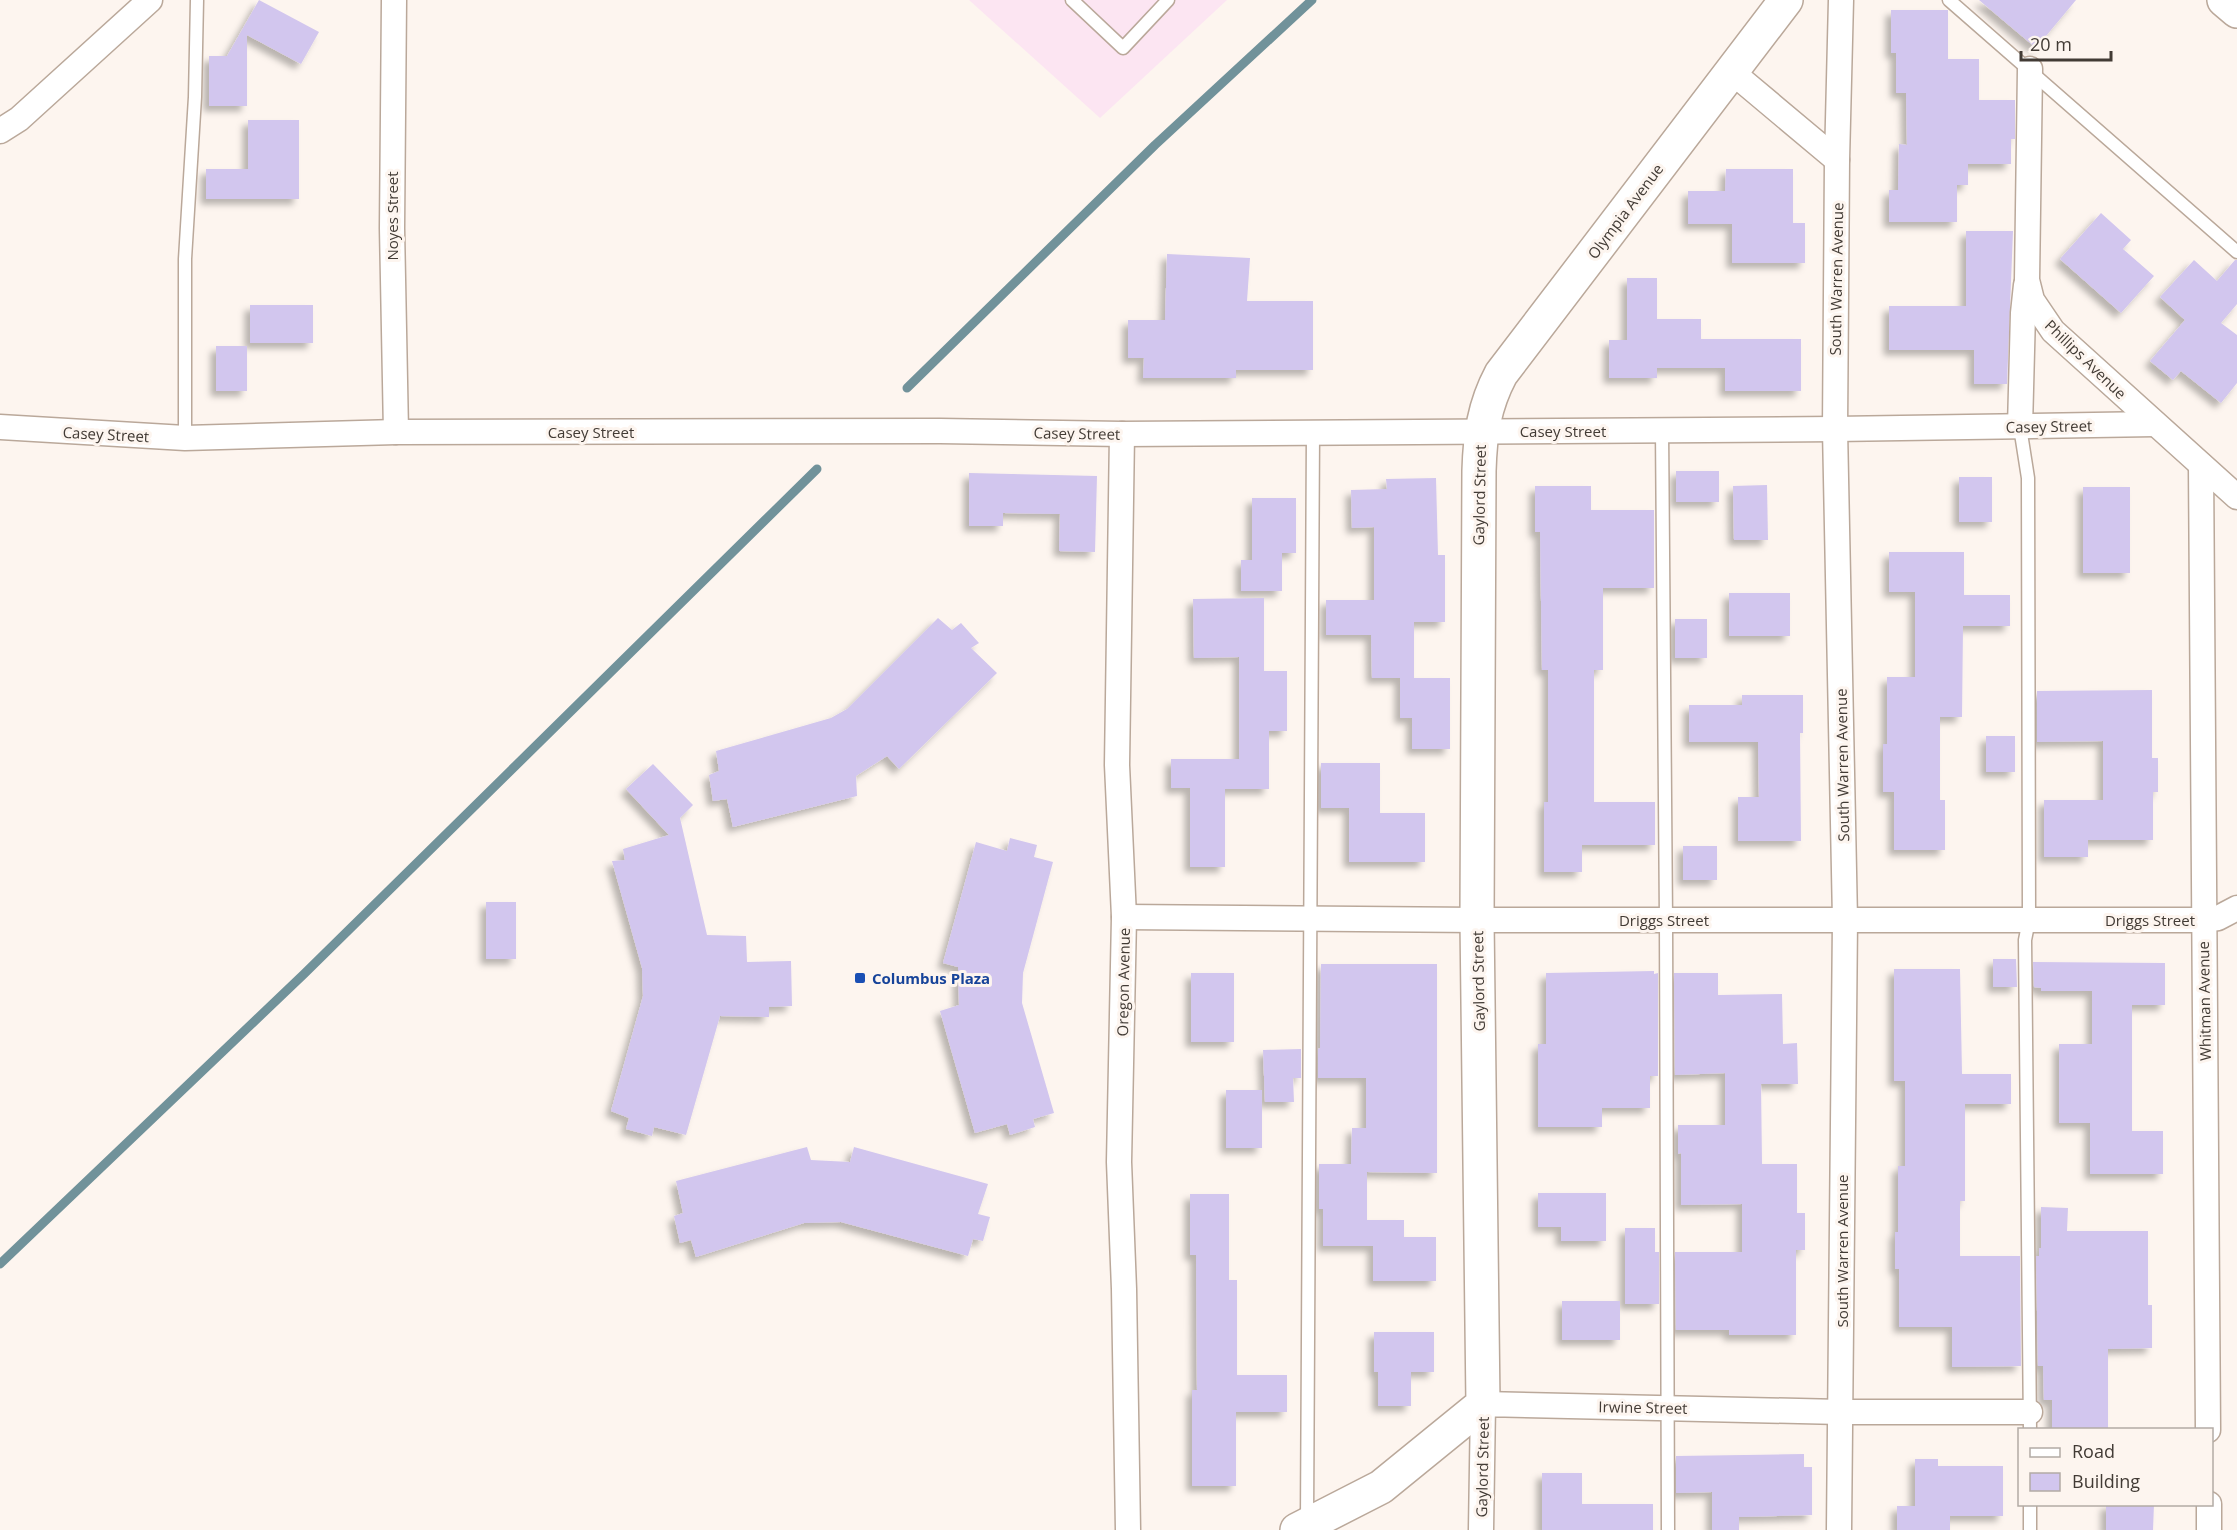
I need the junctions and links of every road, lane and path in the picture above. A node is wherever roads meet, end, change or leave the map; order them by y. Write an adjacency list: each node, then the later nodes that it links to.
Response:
1 (150, 0): 13 (street)
2 (197, 0): 26 (lane)
3 (394, 0): 22 (street, Noyes Street)
4 (1072, 0): 5 (lane)
5 (1168, 0)
6 (1786, 0): 12 (street, Olympia Avenue)
7 (1842, 0): 14 (street, South Warren Avenue)
8 (1949, 0): 11 (lane)
9 (2224, 0): 10 (street)
10 (2237, 11)
11 (2030, 69): 15 (lane); 16 (street, Phillips Avenue)
12 (1732, 72): 14 (street); 24 (street, Olympia Avenue)
13 (0, 131)
14 (1837, 160): 20 (street, South Warren Avenue)
15 (2237, 252)
16 (2027, 279): 17 (street, Phillips Avenue); 18 (street)
17 (2155, 423): 18 (street, Casey Street); 27 (street, Phillips Avenue)
18 (2020, 426): 20 (street, Casey Street); 35 (lane)
19 (0, 427): 26 (street, Casey Street)
20 (1835, 429): 21 (street, Casey Street); 34 (street, South Warren Avenue)
21 (1662, 430): 24 (street, Casey Street); 33 (lane)
22 (396, 432): 25 (street, Casey Street); 26 (street, Casey Street)
23 (1313, 432): 24 (street, Casey Street); 25 (street, Casey Street); 31 (lane)
24 (1481, 432): 32 (street, Gaylord Street)
25 (1122, 434): 30 (street, Oregon Avenue)
26 (184, 438)
27 (2201, 465): 28 (street, Phillips Avenue); 36 (street, Whitman Avenue)
28 (2237, 497)
29 (2237, 908): 36 (street, Driggs Street)
30 (1124, 917): 31 (street, Driggs Street); 45 (street, Oregon Avenue)
31 (1311, 919): 32 (street, Driggs Street); 44 (lane)
32 (1477, 920): 33 (street, Driggs Street); 37 (street, Gaylord Street)
33 (1666, 920): 34 (street, Driggs Street); 38 (lane)
34 (1845, 920): 35 (street, Driggs Street); 39 (street, South Warren Avenue)
35 (2029, 920): 36 (street, Driggs Street); 40 (lane)
36 (2203, 920): 41 (street, Whitman Avenue)
37 (1483, 1404): 38 (street, Irwine Street); 44 (street); 46 (street, Gaylord Street)
38 (1666, 1408): 39 (street, Irwine Street); 47 (lane)
39 (1841, 1412): 40 (street, Irwine Street); 48 (street, South Warren Avenue)
40 (2030, 1421)
41 (2208, 1428)
42 (2030, 1506): 49 (lane)
43 (2209, 1506): 50 (street)
44 (1302, 1527)
45 (1128, 1530)
46 (1481, 1530)
47 (1668, 1530)
48 (1839, 1530)
49 (2030, 1530)
50 (2209, 1530)

